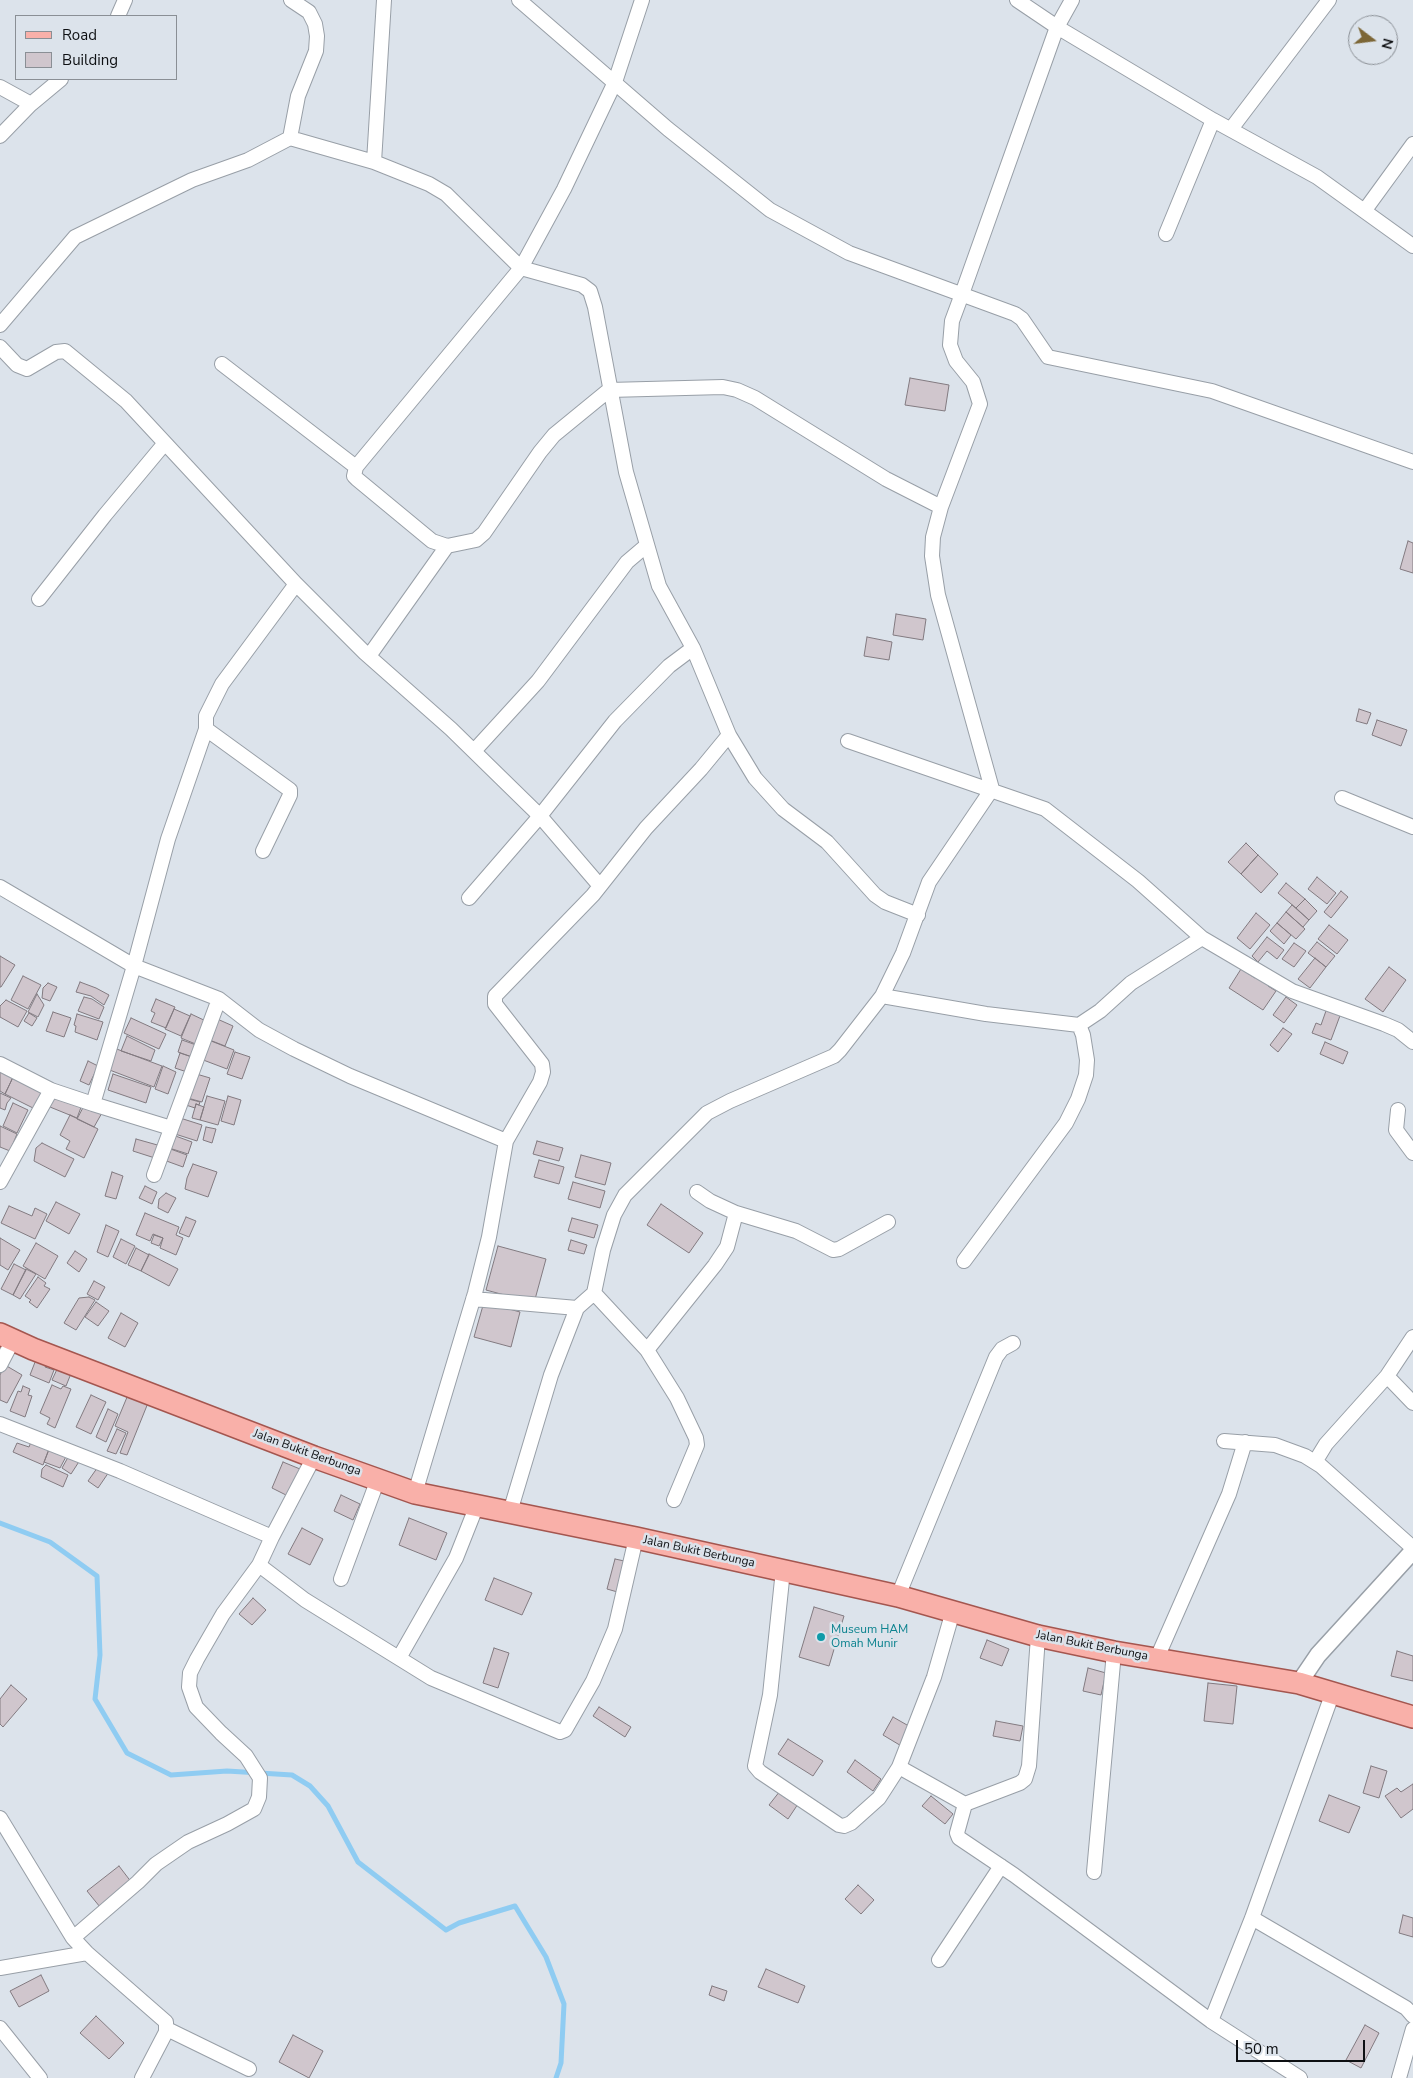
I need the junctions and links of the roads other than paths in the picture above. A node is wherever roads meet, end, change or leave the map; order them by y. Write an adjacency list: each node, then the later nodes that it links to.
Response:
1 (125, 0): 9 (street)
2 (291, 0): 18 (street)
3 (384, 0): 20 (street)
4 (520, 0): 12 (street)
5 (642, 0): 12 (street)
6 (1017, 0): 10 (street)
7 (1072, 0): 10 (street)
8 (1330, 0): 16 (street)
9 (118, 15)
10 (1058, 27): 15 (street); 25 (street)
11 (59, 80): 14 (street)
12 (615, 82): 24 (street); 25 (street)
13 (0, 87): 14 (street)
14 (31, 104): 17 (street)
15 (1213, 120): 16 (street); 22 (street)
16 (1231, 129): 21 (street)
17 (0, 136)
18 (290, 138): 20 (street); 26 (street)
19 (1413, 144): 21 (street)
20 (374, 162): 24 (street)
21 (1364, 210): 23 (street)
22 (1166, 234)
23 (1413, 246)
24 (521, 268): 29 (street); 32 (street)
25 (962, 294): 31 (street); 33 (street)
26 (0, 325)
27 (0, 347): 30 (street)
28 (222, 364): 32 (street)
29 (609, 390): 33 (street); 34 (street); 35 (street)
30 (165, 443): 36 (street); 37 (street)
31 (1413, 462)
32 (356, 467): 35 (street)
33 (941, 507): 44 (street)
34 (647, 545): 38 (street); 43 (street)
35 (447, 546): 39 (street)
36 (296, 584): 39 (street); 40 (street)
37 (39, 599)
38 (692, 648): 41 (street); 46 (street)
39 (369, 656): 43 (street)
40 (206, 729): 48 (street); 54 (street)
41 (729, 735): 50 (street); 52 (street)
42 (848, 741): 44 (street)
43 (474, 751): 46 (street)
44 (992, 789): 52 (street); 53 (street)
45 (1342, 798): 47 (street)
46 (540, 816): 50 (street); 51 (street)
47 (1412, 824)
48 (263, 850)
49 (0, 886): 54 (street)
50 (600, 886): 64 (street)
51 (469, 898)
52 (918, 915): 55 (street)
53 (1202, 938): 57 (street); 58 (street)
54 (134, 966): 56 (street); 61 (street)
55 (882, 996): 57 (street); 72 (street)
56 (219, 999): 63 (street); 64 (street)
57 (1079, 1025): 71 (street)
58 (1413, 1042)
59 (0, 1064): 60 (street)
60 (51, 1090): 61 (street); 67 (street)
61 (92, 1104): 63 (street)
62 (1398, 1110): 65 (street)
63 (171, 1128): 66 (street)
64 (506, 1141): 73 (street)
65 (1413, 1153)
66 (154, 1175)
67 (0, 1182)
68 (697, 1192): 69 (street)
69 (736, 1213): 70 (street); 78 (street)
70 (888, 1222)
71 (964, 1262)
72 (594, 1293): 74 (street); 78 (street)
73 (473, 1299): 74 (street); 88 (street)
74 (577, 1308): 91 (street)
75 (6, 1337): 79 (street); 85 (main road, Jalan Bukit Berbunga)
76 (1413, 1337): 80 (street)
77 (1013, 1343): 98 (street)
78 (647, 1350): 89 (street)
79 (0, 1365)
80 (1387, 1376): 81 (street); 86 (street)
81 (1413, 1403)
82 (0, 1424): 92 (street)
83 (1224, 1441): 84 (street)
84 (1245, 1442): 86 (street); 103 (street)
85 (314, 1458): 87 (main road, Jalan Bukit Berbunga); 92 (street)
86 (1315, 1462): 94 (street)
87 (378, 1479): 88 (main road, Jalan Bukit Berbunga); 97 (street)
88 (415, 1493): 90 (main road, Jalan Bukit Berbunga)
89 (674, 1500)
90 (477, 1505): 91 (main road, Jalan Bukit Berbunga); 102 (street)
91 (510, 1512): 93 (main road, Jalan Bukit Berbunga)
92 (272, 1537): 95 (street)
93 (636, 1538): 96 (main road, Jalan Bukit Berbunga); 102 (street)
94 (1413, 1549): 104 (street)
95 (260, 1565): 102 (street); 113 (street)
96 (783, 1570): 98 (main road, Jalan Bukit Berbunga); 107 (street)
97 (342, 1579)
98 (898, 1596): 99 (main road, Jalan Bukit Berbunga)
99 (953, 1611): 100 (main road, Jalan Bukit Berbunga); 107 (street)
100 (1038, 1636): 101 (main road, Jalan Bukit Berbunga); 108 (street)
101 (1114, 1652): 103 (main road, Jalan Bukit Berbunga); 111 (street)
102 (399, 1658)
103 (1156, 1658): 104 (main road, Jalan Bukit Berbunga)
104 (1299, 1683): 105 (main road, Jalan Bukit Berbunga)
105 (1333, 1692): 106 (main road, Jalan Bukit Berbunga); 112 (street)
106 (1413, 1717)
107 (899, 1767): 108 (street)
108 (965, 1804): 110 (street)
109 (0, 1818): 113 (street)
110 (1001, 1866): 115 (street); 118 (street)
111 (1094, 1872)
112 (1252, 1918): 117 (street); 118 (street)
113 (73, 1938): 114 (street)
114 (86, 1953): 116 (street); 120 (street)
115 (939, 1960)
116 (0, 1968)
117 (1413, 2016)
118 (1211, 2020): 125 (street)
119 (0, 2028): 123 (street)
120 (167, 2029): 122 (street); 124 (street)
121 (1413, 2029): 126 (street)
122 (249, 2069)
123 (40, 2078)
124 (142, 2078)
125 (1300, 2078)
126 (1399, 2078)

